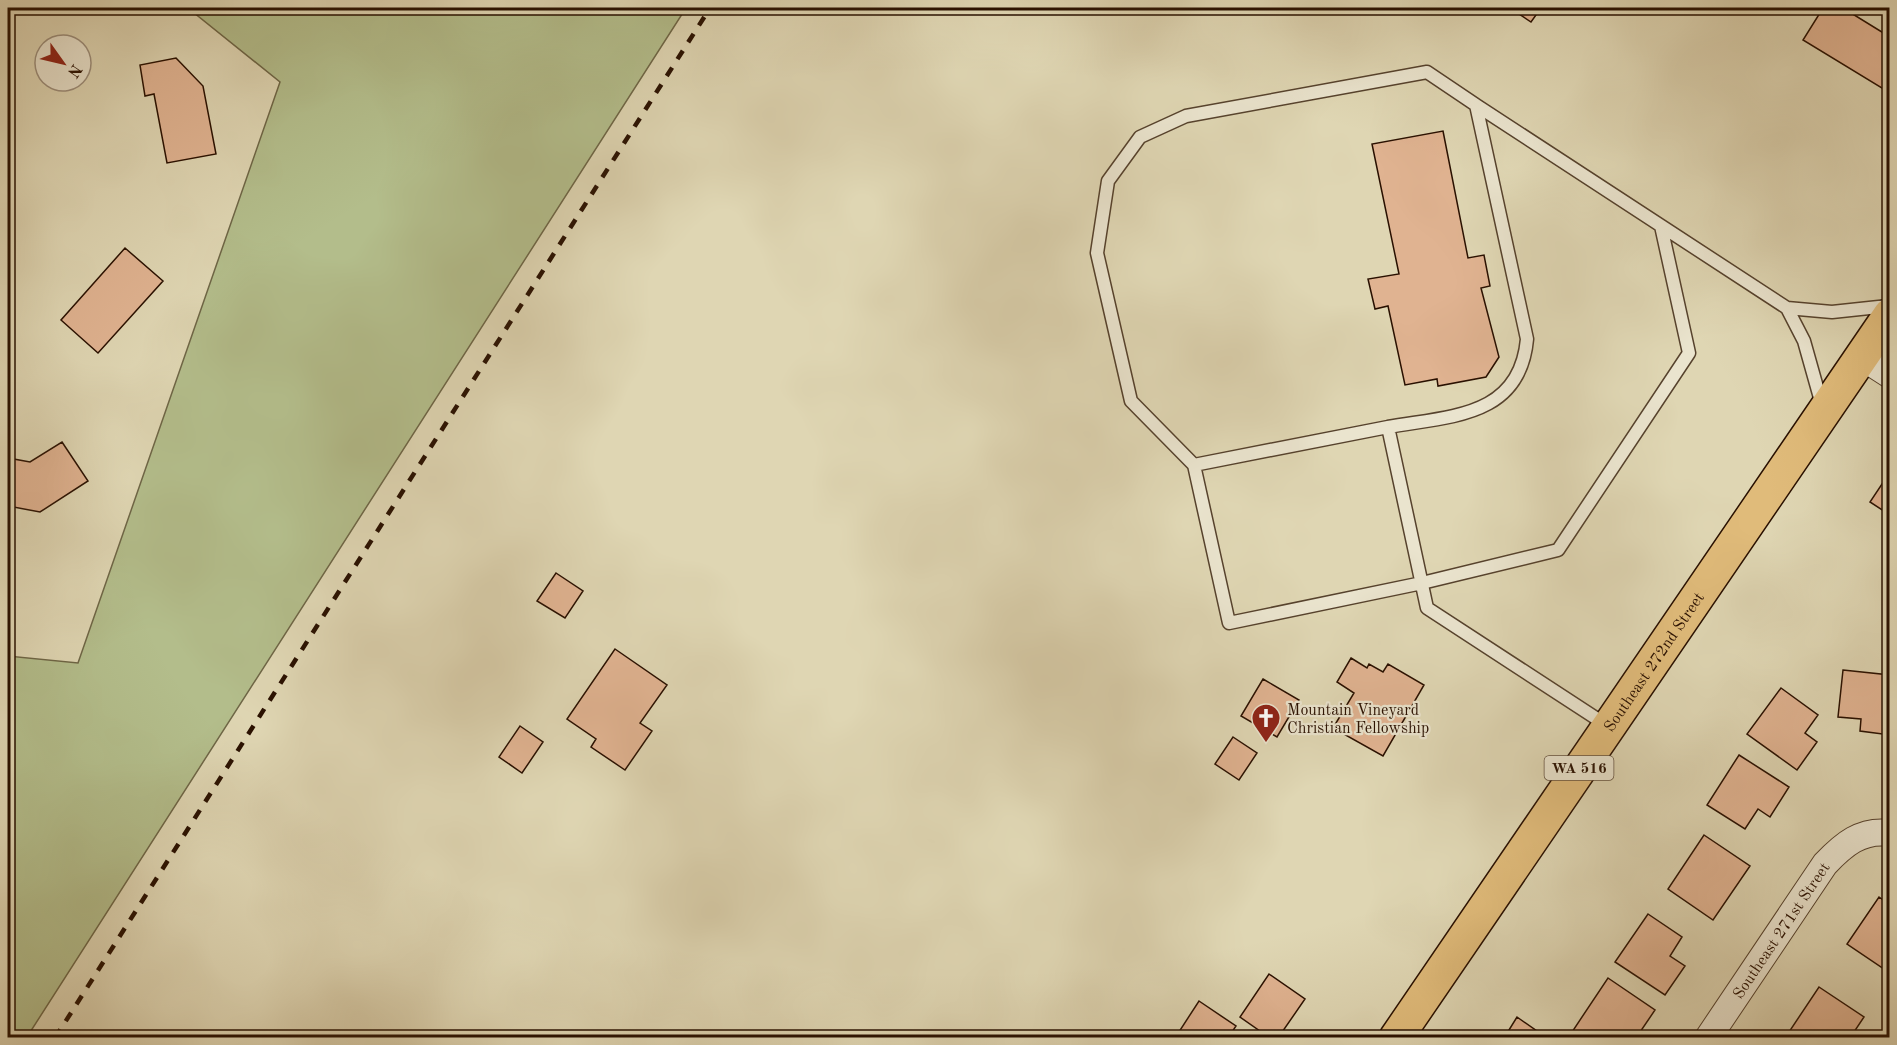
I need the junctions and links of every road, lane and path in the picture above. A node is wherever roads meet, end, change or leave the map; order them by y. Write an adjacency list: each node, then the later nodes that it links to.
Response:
1 (1476, 105): 2 (lane); 9 (lane); 10 (lane)
2 (1661, 226): 4 (lane); 11 (lane)
3 (1890, 306): 4 (lane)
4 (1787, 308): 8 (lane)
5 (1890, 315): 6 (main road, Southeast 272nd Street / WA 516)
6 (1862, 357): 7 (street); 8 (main road, Southeast 272nd Street / WA 516)
7 (1890, 375)
8 (1824, 412): 12 (main road, Southeast 272nd Street / WA 516)
9 (1388, 428): 10 (lane); 11 (lane)
10 (1194, 465): 11 (lane)
11 (1422, 583): 12 (lane)
12 (1608, 726): 14 (main road, Southeast 272nd Street / WA 516)
13 (1878, 833): 15 (street, Southeast 271st Street)
14 (1396, 1038)
15 (1708, 1038)

